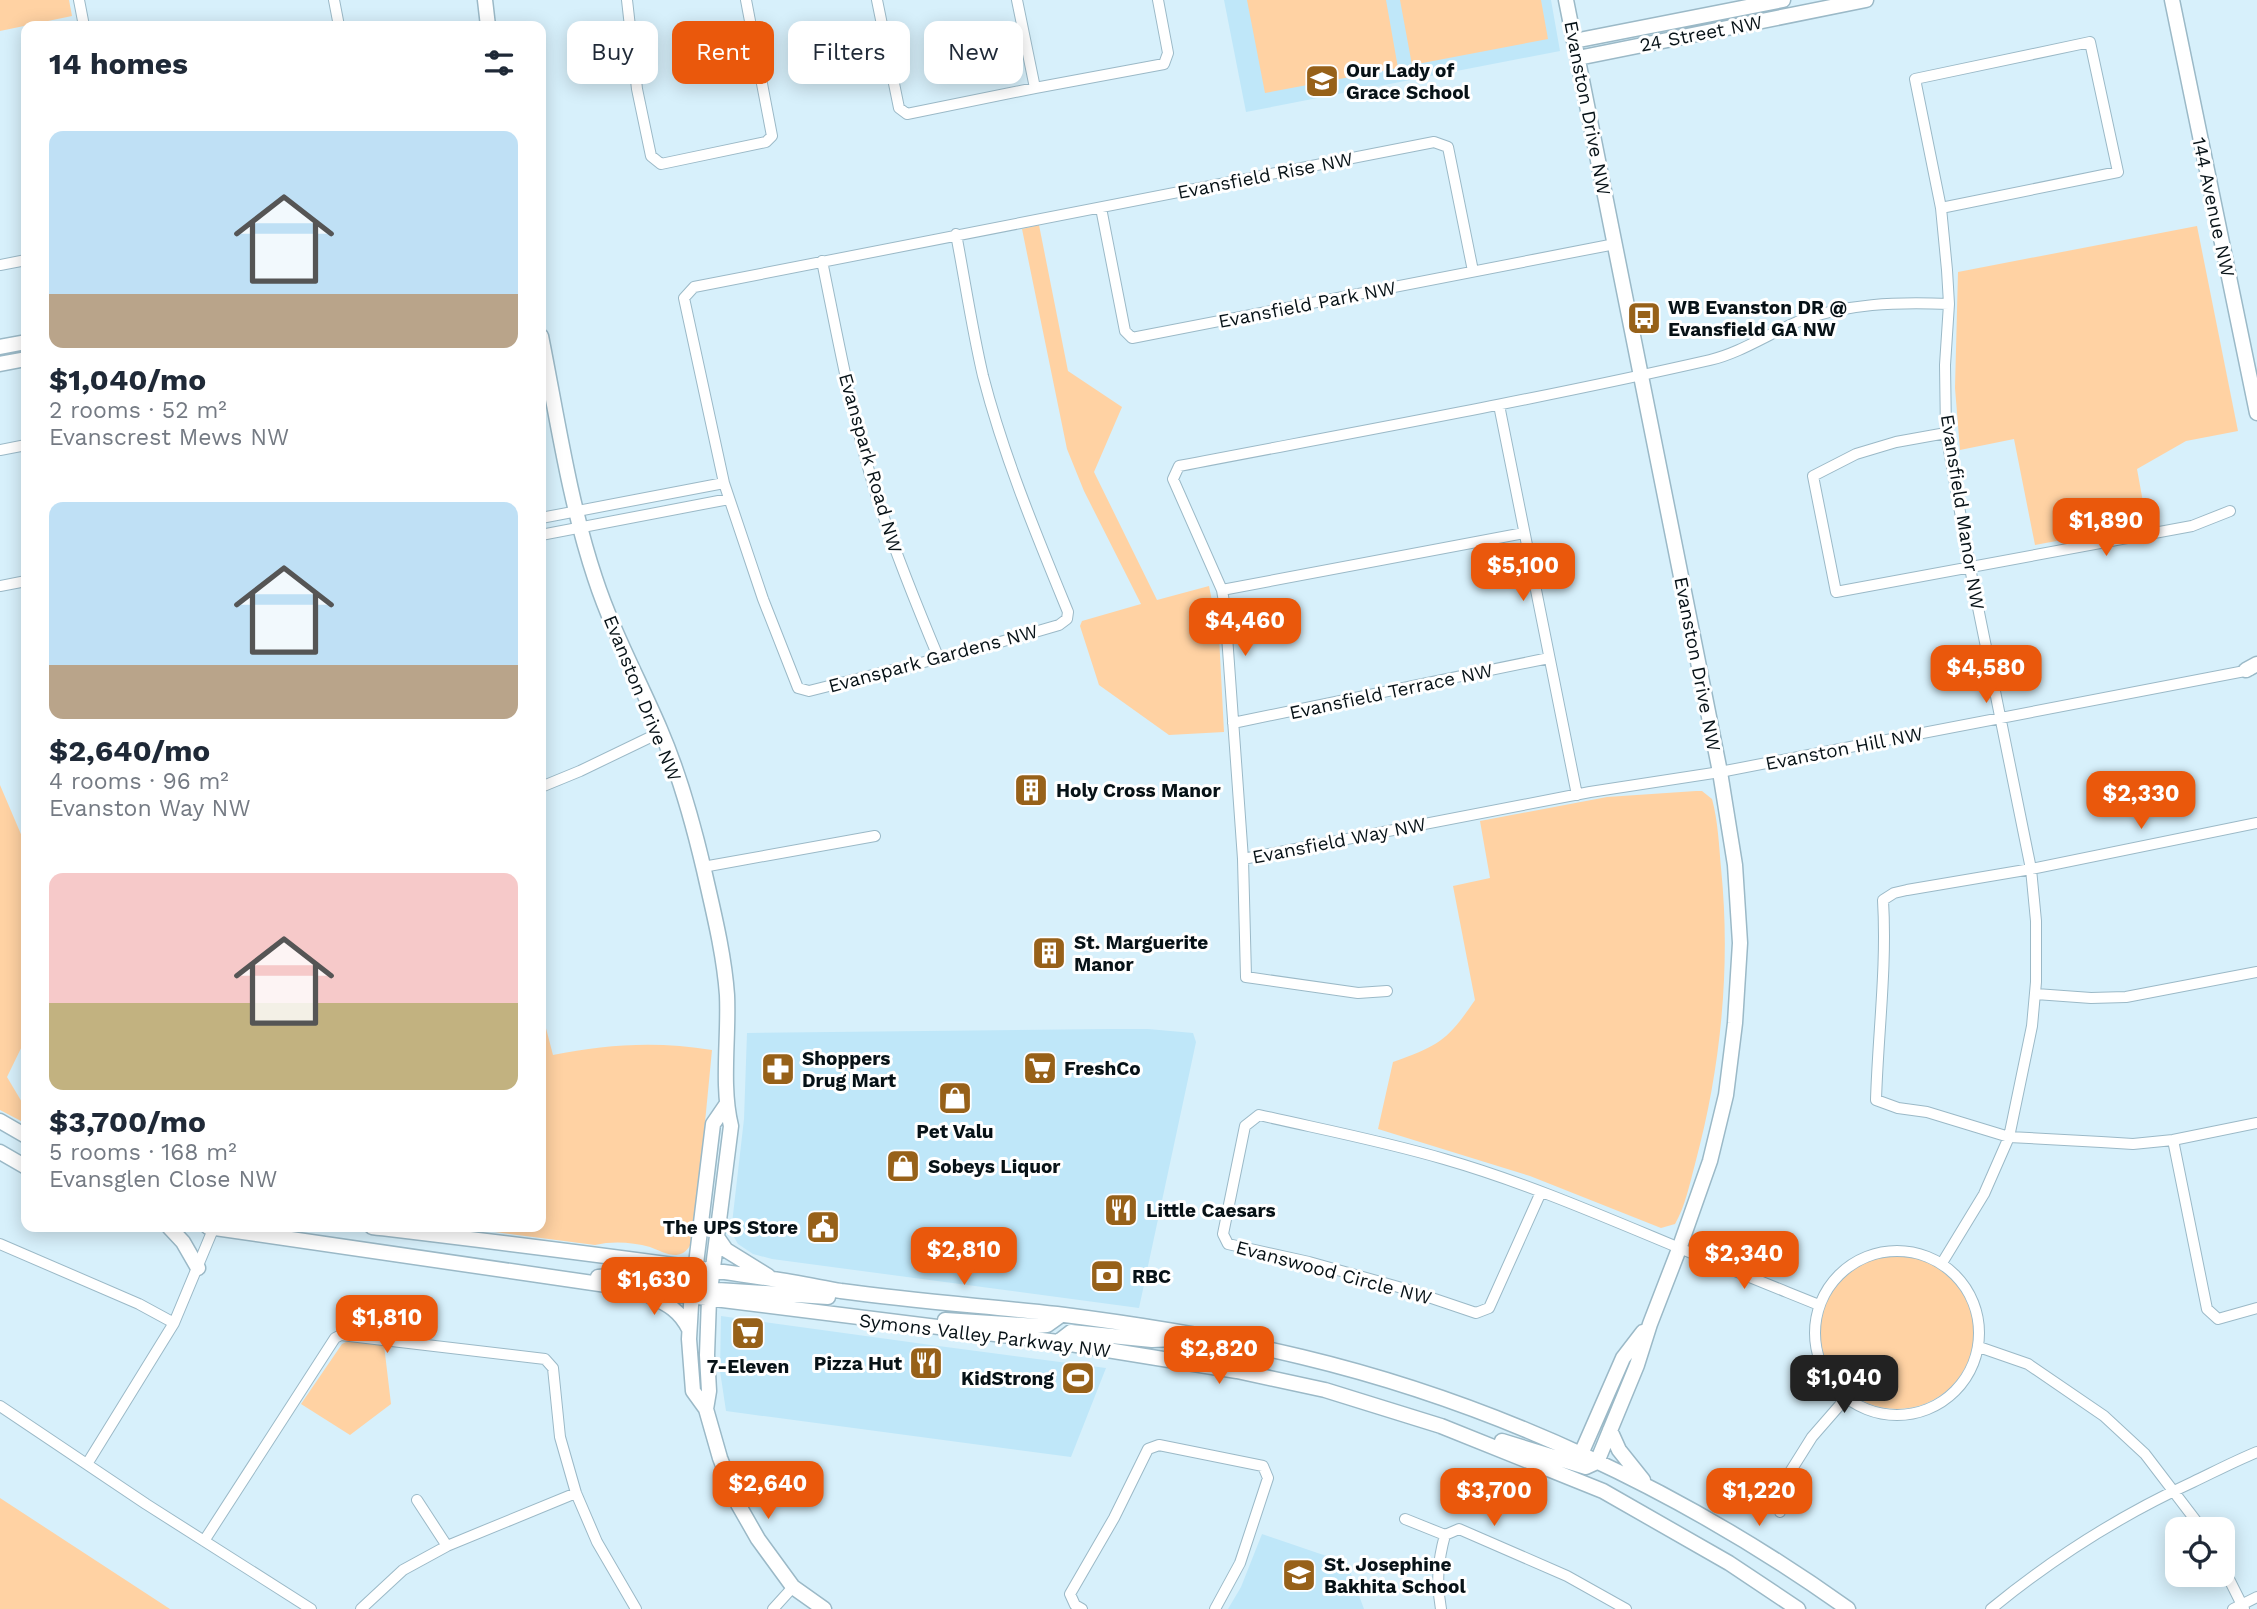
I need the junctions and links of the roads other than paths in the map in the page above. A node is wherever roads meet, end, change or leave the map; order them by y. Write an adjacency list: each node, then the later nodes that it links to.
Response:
1 (79, 0): 13 (street)
2 (334, 0): 14 (street)
3 (485, 0): 15 (main road)
4 (627, 0): 5 (street)
5 (746, 0)
6 (877, 0): 18 (street)
7 (1017, 0): 18 (street)
8 (1158, 0): 18 (street)
9 (1566, 0): 16 (main road, Evanston Drive NW)
10 (1783, 0): 16 (main road, 24 Street NW)
11 (1866, 0): 17 (main road, 24 Street NW)
12 (2172, 0): 35 (main road, 144 Avenue NW)
13 (83, 21)
14 (339, 21)
15 (487, 21)
16 (1574, 41): 17 (main road, Evanston Drive NW)
17 (1578, 58): 22 (main road, Evanston Drive NW)
18 (1035, 88)
19 (1101, 208): 21 (street, Evansfield Rise NW); 26 (street, Evansfield Rise NW); 26 (street, Evansfield Park NW)
20 (1941, 208): 20 (street, Evansfield Manor NW); 27 (street, Evansfield Manor NW)
21 (956, 234): 24 (street, Evanspark Gardens NW); 52 (street, Evanspark Gardens NW)
22 (1615, 244): 26 (street, Evansfield Park NW); 33 (main road, Evanston Drive NW)
23 (21, 261): 25 (street)
24 (821, 261): 39 (street, Evanspark Gardens NW); 52 (street, Evanspark Road NW)
25 (0, 265)
26 (1474, 271)
27 (1949, 304): 33 (street, Evansfield Way NW); 36 (street, Evansfield Manor NW)
28 (21, 343): 29 (main road)
29 (0, 347)
30 (21, 360): 32 (main road)
31 (546, 360): 41 (main road, Evanston Drive NW)
32 (0, 364)
33 (1642, 375): 34 (street, Evansfield Way NW); 57 (main road, Evanston Drive NW)
34 (1499, 405): 45 (street); 50 (street, Evansfield Way NW)
35 (2257, 413)
36 (1946, 433): 47 (street, Evansfield Manor NW); 47 (street)
37 (21, 446): 38 (street)
38 (0, 450)
39 (724, 483): 40 (street, Evanspark Gardens NW); 41 (street)
40 (729, 499): 44 (street); 52 (street, Evanspark Gardens NW)
41 (576, 510): 43 (street); 44 (main road, Evanston Drive NW)
42 (2230, 511): 47 (street)
43 (546, 517)
44 (580, 528): 46 (street); 56 (main road, Evanston Drive NW)
45 (1524, 533): 50 (street); 51 (street)
46 (546, 535)
47 (1970, 568): 54 (street, Evansfield Manor NW)
48 (21, 582): 49 (street)
49 (0, 586)
50 (1222, 590): 55 (street, Evansfield Way NW)
51 (1549, 658): 55 (street, Evansfield Terrace NW); 59 (street)
52 (939, 659)
53 (2253, 667): 54 (street, Evanston Hill NW)
54 (2001, 718): 57 (street, Evanston Hill NW); 64 (street, Evansfield Manor NW)
55 (1233, 723): 62 (street, Evansfield Way NW)
56 (661, 732): 58 (street); 63 (main road, Evanston Drive NW)
57 (1720, 772): 59 (street, Evansfield Way NW); 83 (main road, Evanston Drive NW)
58 (546, 784)
59 (1577, 795): 62 (street, Evansfield Way NW)
60 (2257, 823): 64 (street)
61 (875, 836): 63 (street)
62 (1243, 859): 66 (street)
63 (703, 867): 68 (main road, Evanston Drive NW)
64 (2031, 869): 67 (street, Evansfield Manor NW); 72 (street)
65 (2257, 972): 67 (street)
66 (1387, 991)
67 (2036, 994): 72 (street, Evansfield Manor NW)
68 (726, 1105): 81 (main road, Evanston Drive NW); 87 (main road, Evanston Drive NW)
69 (0, 1121): 71 (main road)
70 (2257, 1123): 73 (street)
71 (21, 1133)
72 (2009, 1137): 73 (street); 84 (street, Evansfield Manor NW)
73 (2173, 1140): 95 (street)
74 (0, 1152): 75 (main road)
75 (21, 1164)
76 (1541, 1192): 76 (street, Evanswood Circle NW); 83 (street, Evanswood Circle NW)
77 (174, 1232): 85 (main road)
78 (210, 1232): 85 (street)
79 (247, 1232): 88 (main road)
80 (406, 1232): 87 (main road, Symons Valley Parkway NW)
81 (717, 1237): 86 (main road, Evanston Drive NW); 89 (main road)
82 (0, 1244): 98 (street)
83 (1679, 1249): 94 (street, Evanswood Circle NW); 99 (main road, Evanston Drive NW)
84 (1942, 1264): 94 (street); 103 (street)
85 (198, 1268): 98 (street)
86 (713, 1270): 87 (main road, Symons Valley Parkway NW); 89 (main road, Symons Valley Parkway NW); 92 (main road, Evanston Drive NW)
87 (696, 1274): 88 (main road); 93 (main road, Evanston Drive NW)
88 (576, 1279): 90 (main road)
89 (774, 1279): 91 (main road, Symons Valley Parkway NW)
90 (634, 1289): 93 (main road); 100 (main road)
91 (838, 1290): 92 (main road); 96 (main road, Symons Valley Parkway NW)
92 (710, 1293): 93 (main road); 97 (main road, Symons Valley Parkway NW); 106 (main road, Evanston Drive NW)
93 (692, 1296): 100 (main road, Evanston Drive NW)
94 (1819, 1305): 104 (street)
95 (2257, 1308)
96 (1061, 1315): 97 (main road); 101 (main road, Symons Valley Parkway NW)
97 (884, 1321): 102 (main road, Symons Valley Parkway NW)
98 (174, 1323): 110 (street)
99 (1650, 1324): 107 (main road, Evanston Drive NW); 111 (main road, Evanston Drive NW)
100 (689, 1331): 106 (main road, Evanston Drive NW)
101 (1200, 1337): 102 (main road); 111 (main road, Symons Valley Parkway NW)
102 (1058, 1342): 111 (main road, Symons Valley Parkway NW)
103 (1979, 1347): 104 (street); 113 (street)
104 (1846, 1398): 116 (street)
105 (0, 1406): 110 (street)
106 (706, 1409): 122 (main road)
107 (1610, 1430): 109 (main road, Evanston Drive NW); 112 (main road)
108 (2257, 1452): 113 (street)
109 (1597, 1462): 111 (main road, Symons Valley Parkway NW); 112 (main road, Symons Valley Parkway NW)
110 (87, 1464): 120 (street)
111 (1576, 1465): 135 (main road, Symons Valley Parkway NW)
112 (1646, 1484): 136 (main road, Symons Valley Parkway NW)
113 (2173, 1490): 117 (street); 137 (street)
114 (576, 1493): 120 (street); 121 (street); 128 (street)
115 (417, 1500): 121 (street)
116 (1780, 1512)
117 (2193, 1517)
118 (1405, 1519): 119 (street)
119 (1446, 1535): 133 (street); 134 (street)
120 (205, 1541): 126 (street)
121 (447, 1546): 127 (street)
122 (793, 1587): 129 (street); 130 (main road)
123 (2232, 1587): 125 (street)
124 (2257, 1597): 125 (street)
125 (2240, 1607)
126 (311, 1609)
127 (361, 1609)
128 (636, 1609)
129 (773, 1609)
130 (824, 1609)
131 (1082, 1609): 132 (street)
132 (1215, 1609)
133 (1441, 1609)
134 (1626, 1609)
135 (1798, 1609)
136 (1848, 1609)
137 (1991, 1609)

